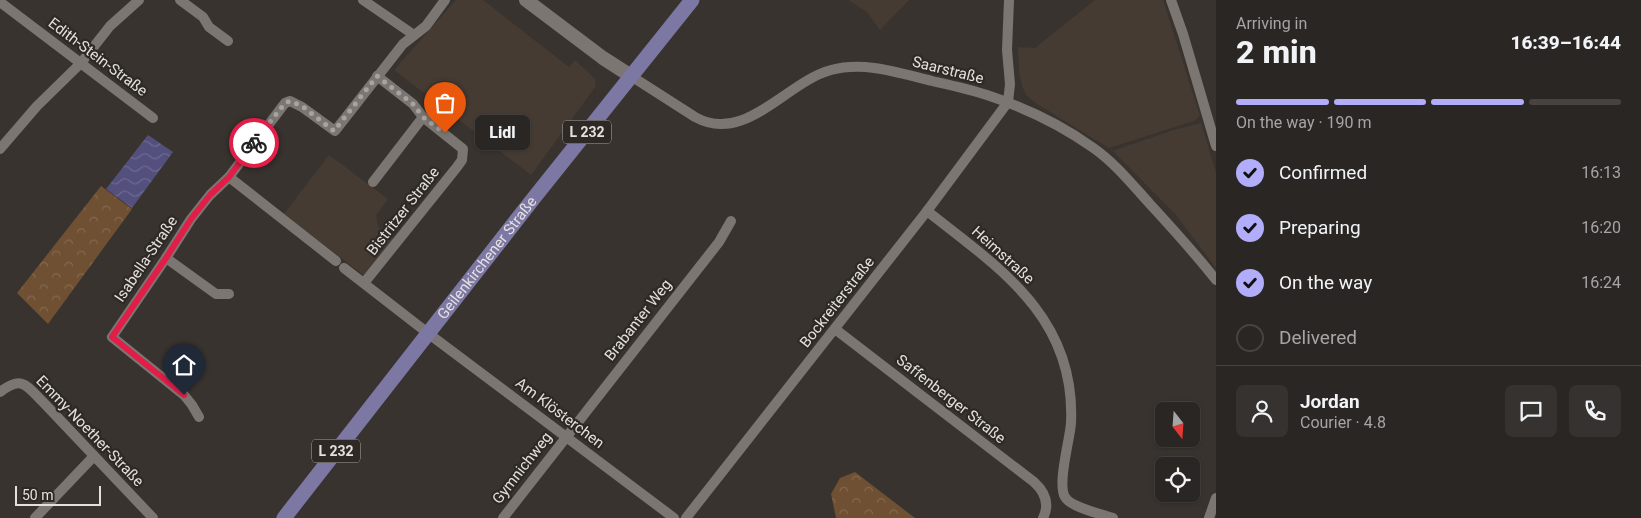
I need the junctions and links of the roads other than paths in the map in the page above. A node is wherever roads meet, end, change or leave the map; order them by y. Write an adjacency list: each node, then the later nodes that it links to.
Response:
1 (139, 0): 14 (street)
2 (180, 0): 13 (street)
3 (363, 0): 12 (street)
4 (445, 0): 12 (street)
5 (526, 0): 11 (main road)
6 (534, 0): 11 (street)
7 (692, 0): 16 (main road, Geilenkirchener Straße / L 232)
8 (1009, 0): 17 (street)
9 (1171, 0): 20 (street)
10 (0, 2): 14 (street, Edith-Stein-Straße)
11 (545, 14): 16 (main road)
12 (414, 35): 15 (street)
13 (228, 41)
14 (81, 63): 19 (street, Edith-Stein-Straße); 21 (street)
15 (377, 76): 18 (street, Bistritzer Straße); 22 (street, Isabella-Straße)
16 (631, 76): 17 (street, Saarstraße); 35 (main road, Geilenkirchener Straße / L 232)
17 (1008, 102): 24 (street, Bockreiterstraße); 27 (street, Saarstraße)
18 (423, 117): 23 (street); 31 (street, Bistritzer Straße)
19 (153, 118)
20 (1216, 146)
21 (0, 149)
22 (229, 177): 26 (street, Isabella-Straße); 28 (street)
23 (373, 182)
24 (927, 212): 34 (street, Bockreiterstraße); 48 (street, Heimstraße)
25 (731, 221): 38 (street, Brabanter Weg)
26 (166, 258): 33 (street); 37 (street, Isabella-Straße)
27 (1200, 259): 30 (street, Saarstraße); 32 (street)
28 (336, 261)
29 (344, 268): 31 (street, Am Klösterchen)
30 (1216, 280)
31 (364, 284): 35 (street, Am Klösterchen)
32 (1216, 290)
33 (229, 294)
34 (835, 328): 46 (street, Bockreiterstraße); 47 (street, Saffenberger Straße)
35 (429, 334): 38 (street, Am Klösterchen); 43 (main road, Geilenkirchener Straße / L 232)
36 (0, 392): 39 (street, Emmy-Noether-Straße)
37 (199, 417)
38 (566, 436): 44 (street, Gymnichweg); 45 (street, Am Klösterchen)
39 (94, 456): 41 (street); 42 (street, Emmy-Noether-Straße)
40 (1216, 498): 49 (street)
41 (35, 518)
42 (153, 518)
43 (284, 518)
44 (503, 518)
45 (674, 518)
46 (686, 518)
47 (1043, 518)
48 (1113, 518)
49 (1209, 518)

